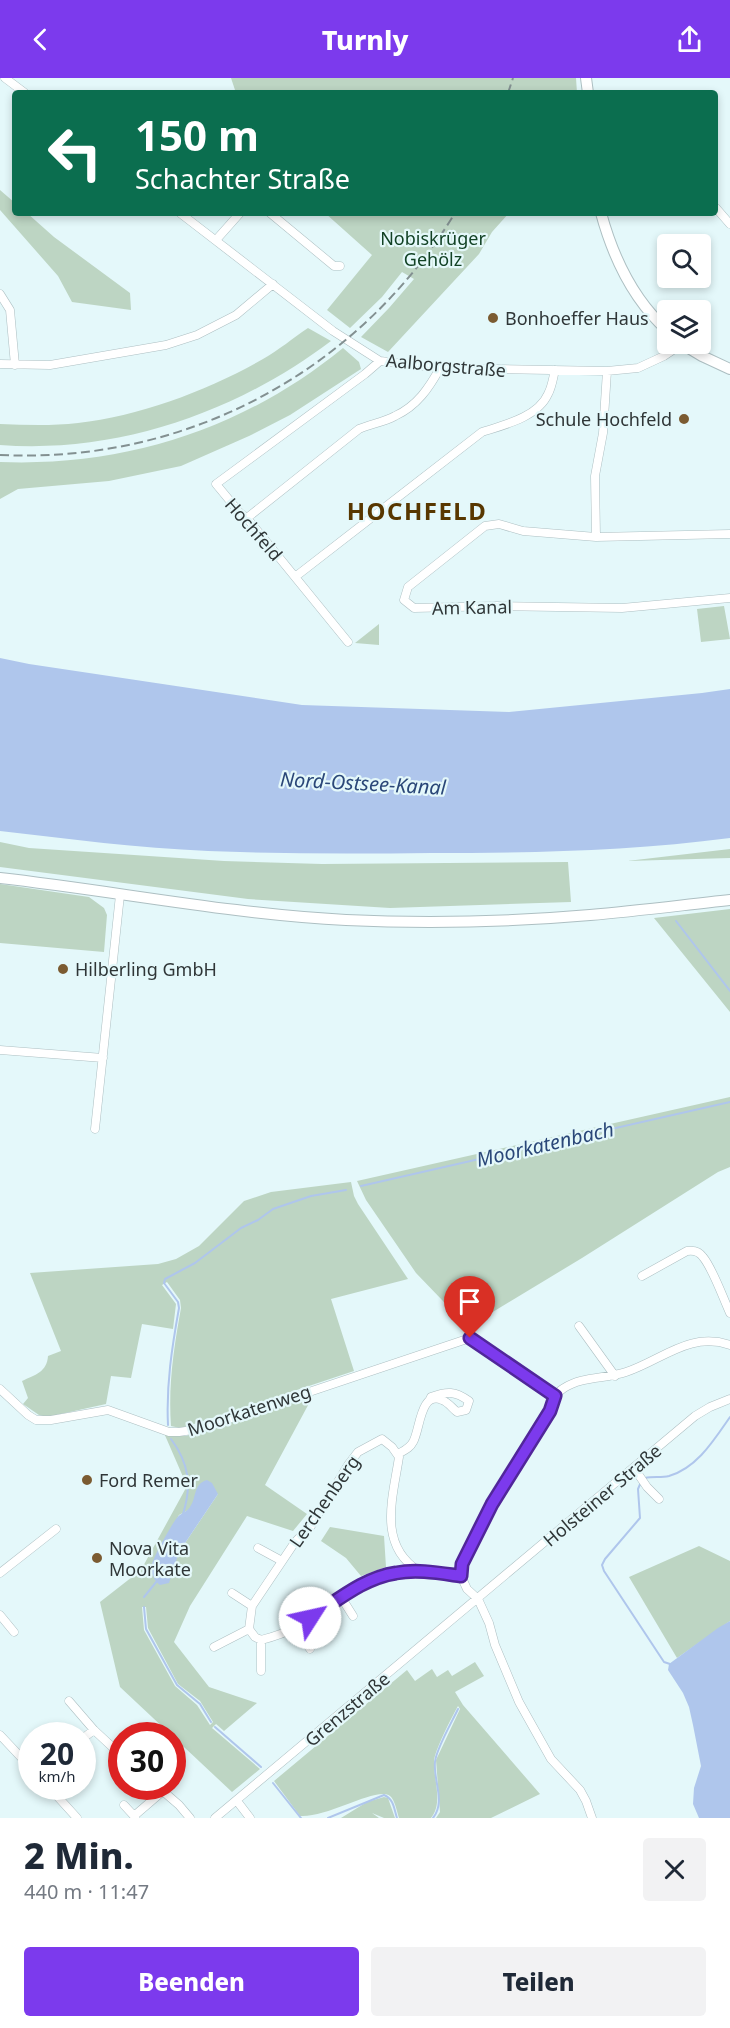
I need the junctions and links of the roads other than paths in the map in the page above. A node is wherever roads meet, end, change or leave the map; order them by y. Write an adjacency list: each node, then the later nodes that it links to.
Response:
1 (5, 78): 2 (street)
2 (21, 90)
3 (718, 210): 8 (street)
4 (184, 216): 9 (street, Aalborgstraße)
5 (237, 216): 9 (street)
6 (274, 216): 10 (street)
7 (602, 216): 13 (main road)
8 (730, 224)
9 (216, 240): 11 (street, Aalborgstraße)
10 (340, 266)
11 (273, 284): 16 (street, Aalborgstraße); 18 (street)
12 (0, 294): 18 (street)
13 (657, 318)
14 (666, 354): 22 (street, Aalborgstraße)
15 (699, 354): 20 (main road)
16 (380, 360): 19 (street, Aalborgstraße); 23 (street, Hochfeld)
17 (0, 364): 18 (street)
18 (15, 365)
19 (440, 368): 21 (street, Aalborgstraße); 23 (street)
20 (730, 369)
21 (555, 370): 22 (street, Aalborgstraße); 26 (street, Hochfeld)
22 (607, 371): 25 (street)
23 (247, 518): 26 (street, Hochfeld)
24 (730, 534): 25 (street, Am Kanal)
25 (596, 537): 27 (street, Am Kanal)
26 (295, 577): 28 (street, Hochfeld)
27 (730, 598)
28 (348, 642)
29 (0, 878): 30 (main road)
30 (120, 895): 31 (main road); 33 (street)
31 (730, 900)
32 (0, 1050): 33 (street)
33 (103, 1058): 34 (street)
34 (96, 1130)
35 (642, 1276): 36 (street)
36 (730, 1313)
37 (579, 1326): 39 (street)
38 (730, 1345): 39 (street)
39 (615, 1376): 41 (street)
40 (0, 1389): 41 (street, Moorkatenweg)
41 (555, 1396): 52 (street)
42 (730, 1399): 45 (street, Holsteiner Straße)
43 (429, 1401): 43 (street); 44 (street)
44 (398, 1454): 49 (street, Lerchenberg); 50 (street)
45 (634, 1468): 46 (street); 55 (street, Holsteiner Straße)
46 (659, 1499)
47 (56, 1529): 51 (street)
48 (258, 1548): 49 (street, Lerchenberg)
49 (282, 1561): 56 (street, Lerchenberg)
50 (419, 1571): 52 (street); 54 (street)
51 (0, 1573)
52 (461, 1576): 55 (street)
53 (232, 1593): 56 (street)
54 (341, 1597): 58 (street); 59 (street)
55 (478, 1599): 75 (street, Grenzstraße); 82 (street)
56 (252, 1606): 60 (street, Lerchenberg)
57 (0, 1615): 61 (street)
58 (353, 1616)
59 (297, 1627): 62 (street); 64 (street)
60 (249, 1629): 62 (street); 63 (street)
61 (14, 1632)
62 (261, 1640): 65 (street)
63 (214, 1647)
64 (310, 1649)
65 (261, 1671)
66 (69, 1701): 67 (street)
67 (87, 1722)
68 (96, 1732): 70 (street)
69 (0, 1735): 71 (street)
70 (108, 1743)
71 (18, 1754)
72 (61, 1800): 78 (street)
73 (150, 1800): 77 (street)
74 (173, 1800): 79 (street)
75 (237, 1801): 80 (street, Grenzstraße); 81 (street)
76 (124, 1805): 77 (street)
77 (135, 1817)
78 (77, 1818)
79 (190, 1818)
80 (215, 1818)
81 (250, 1818)
82 (592, 1818)

